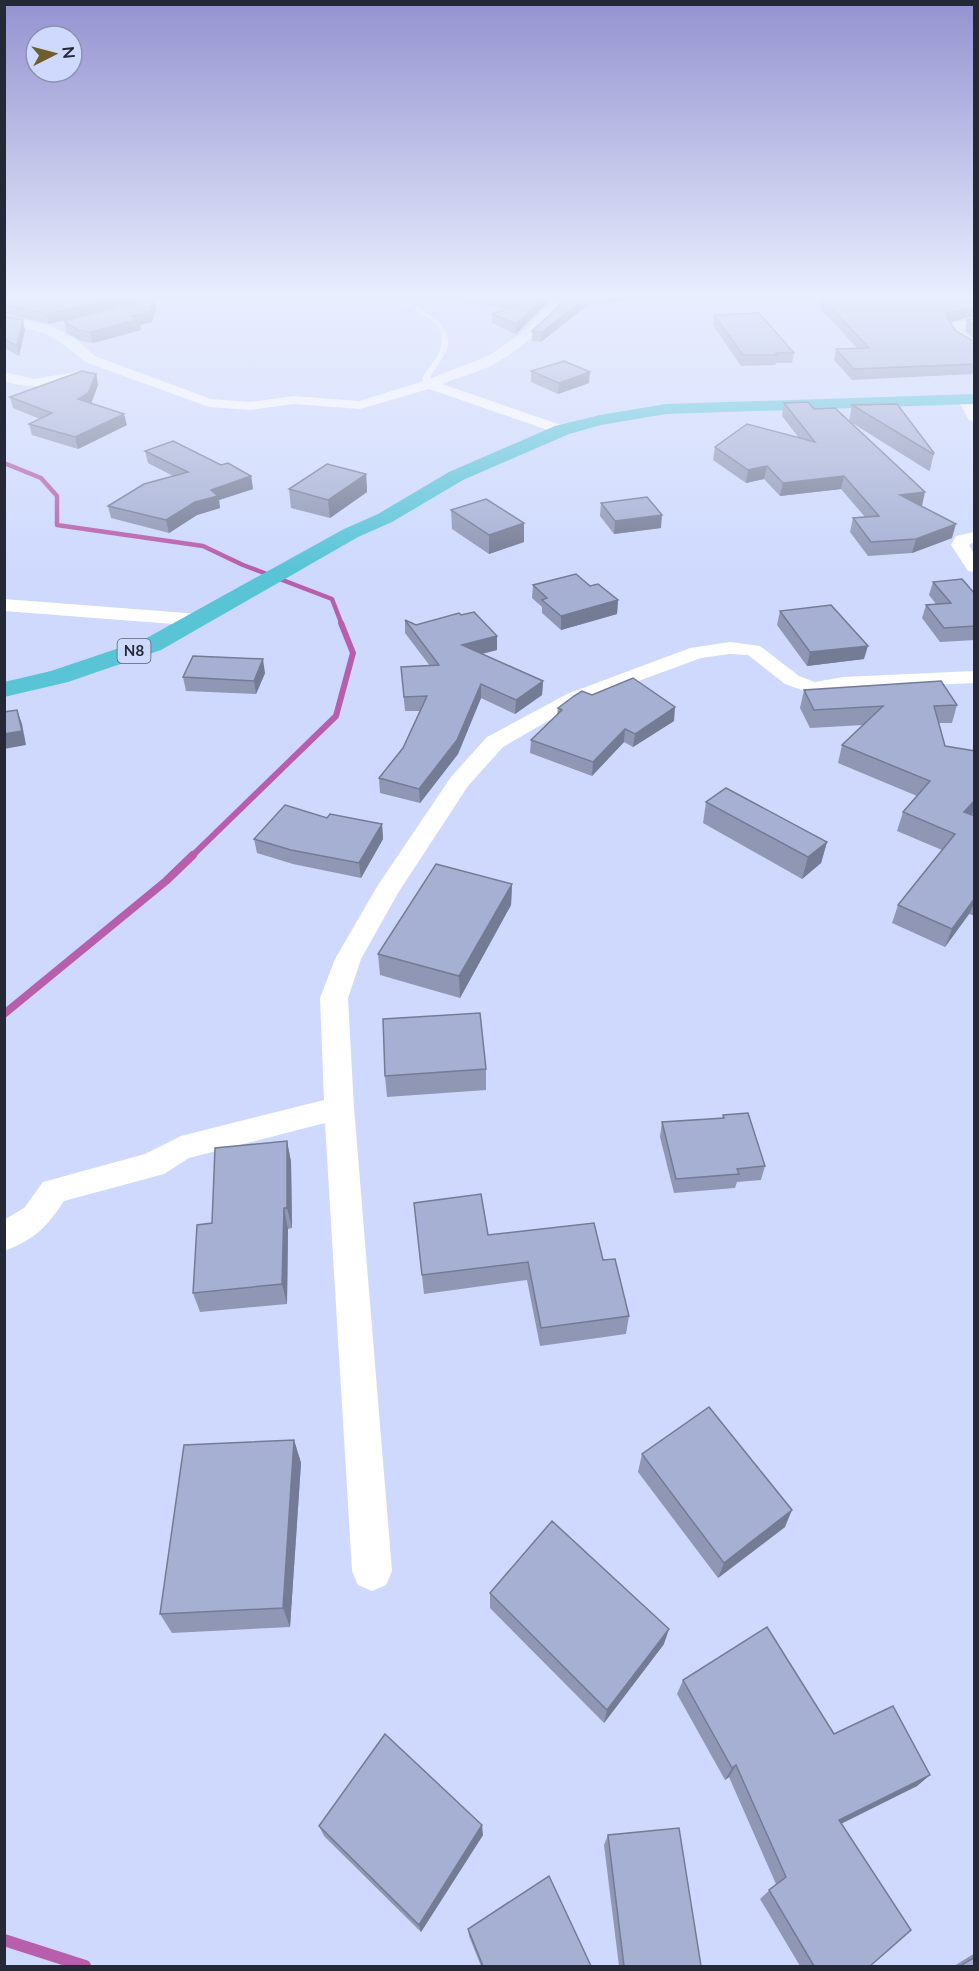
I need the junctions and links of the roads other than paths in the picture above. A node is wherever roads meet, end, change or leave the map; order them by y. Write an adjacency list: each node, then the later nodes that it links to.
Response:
1 (167, 386): 2 (street)
2 (422, 386)
3 (435, 386): 6 (street)
4 (971, 398): 5 (street); 6 (highway, N8)
5 (975, 417)
6 (556, 429): 10 (highway, N8)
7 (975, 537): 8 (street)
8 (975, 567)
9 (4, 604): 10 (street)
10 (199, 620): 12 (highway, N8)
11 (975, 677): 13 (street)
12 (4, 690)
13 (339, 1108): 14 (street); 15 (street)
14 (4, 1237)
15 (372, 1571)

